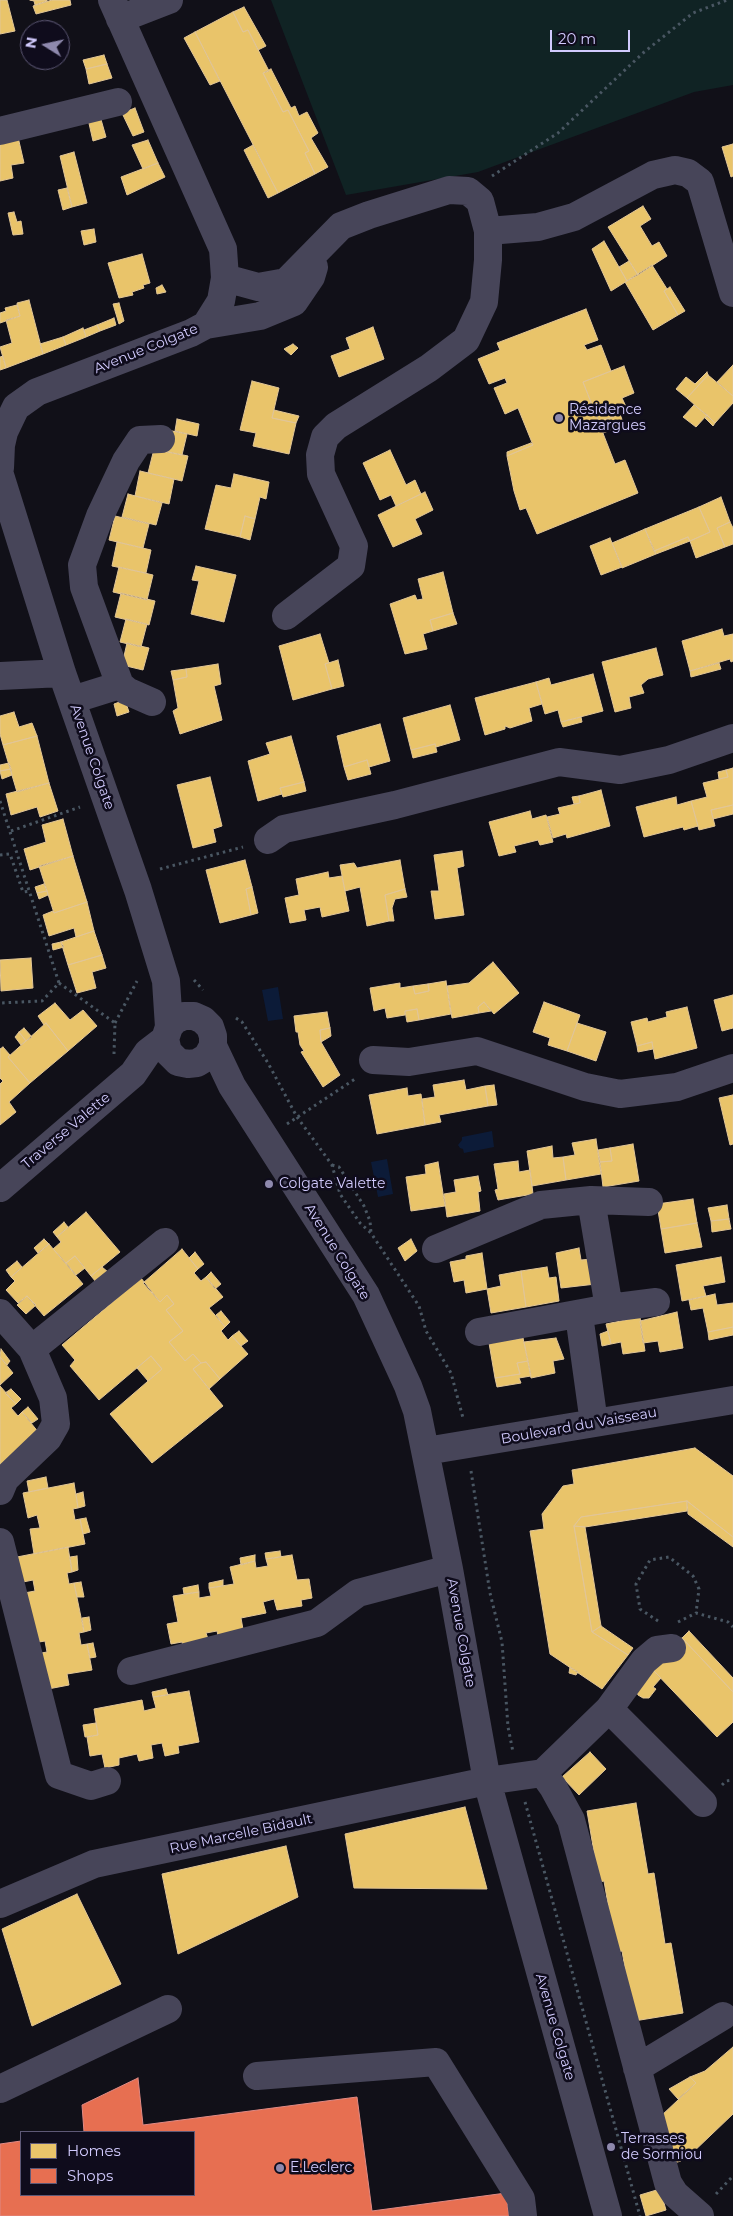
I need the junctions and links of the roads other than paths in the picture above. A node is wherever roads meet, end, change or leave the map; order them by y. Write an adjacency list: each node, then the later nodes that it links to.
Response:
1 (168, 0): 2 (street)
2 (116, 10): 7 (street, Avenue Colgate)
3 (118, 102): 4 (street)
4 (0, 131)
5 (488, 231): 6 (street); 8 (street); 13 (street)
6 (322, 247): 7 (street); 9 (street)
7 (225, 278): 9 (street, Avenue Colgate)
8 (733, 293)
9 (206, 325): 11 (street, Avenue Colgate)
10 (161, 439): 16 (street)
11 (0, 468)
12 (0, 475): 14 (street, Avenue Colgate)
13 (286, 616)
14 (62, 673): 15 (street); 17 (street, Avenue Colgate)
15 (0, 676)
16 (120, 685): 17 (street); 18 (street)
17 (72, 700): 21 (street, Avenue Colgate)
18 (152, 702)
19 (733, 738): 20 (street)
20 (268, 840)
21 (166, 981): 22 (street, Avenue Colgate); 23 (street, Avenue Colgate)
22 (194, 1016): 23 (street); 23 (street, Avenue Colgate)
23 (185, 1048): 26 (street, Traverse Valette); 39 (street, Avenue Colgate)
24 (373, 1060): 25 (street)
25 (733, 1068)
26 (0, 1188)
27 (591, 1200): 28 (street); 30 (street); 32 (street)
28 (649, 1202)
29 (166, 1242): 36 (street)
30 (436, 1249)
31 (656, 1302): 32 (street)
32 (609, 1308): 34 (street)
33 (0, 1313): 36 (street)
34 (579, 1315): 35 (street); 38 (street)
35 (479, 1332)
36 (32, 1349): 40 (street)
37 (733, 1400): 38 (street, Boulevard du Vaisseau)
38 (594, 1423): 39 (street, Boulevard du Vaisseau)
39 (426, 1451): 42 (street, Avenue Colgate)
40 (0, 1491)
41 (0, 1542): 47 (street)
42 (449, 1568): 44 (street); 48 (street, Avenue Colgate)
43 (672, 1648): 45 (street)
44 (131, 1670)
45 (609, 1709): 46 (street); 49 (street)
46 (542, 1773): 48 (street, Rue Marcelle Bidault); 53 (street)
47 (107, 1781)
48 (487, 1781): 50 (street, Rue Marcelle Bidault); 58 (street, Avenue Colgate)
49 (703, 1803)
50 (0, 1904)
51 (168, 2009): 55 (street)
52 (723, 2016): 53 (street)
53 (637, 2068): 56 (street)
54 (257, 2076): 57 (street)
55 (0, 2089)
56 (707, 2206)
57 (523, 2216)
58 (608, 2216)

